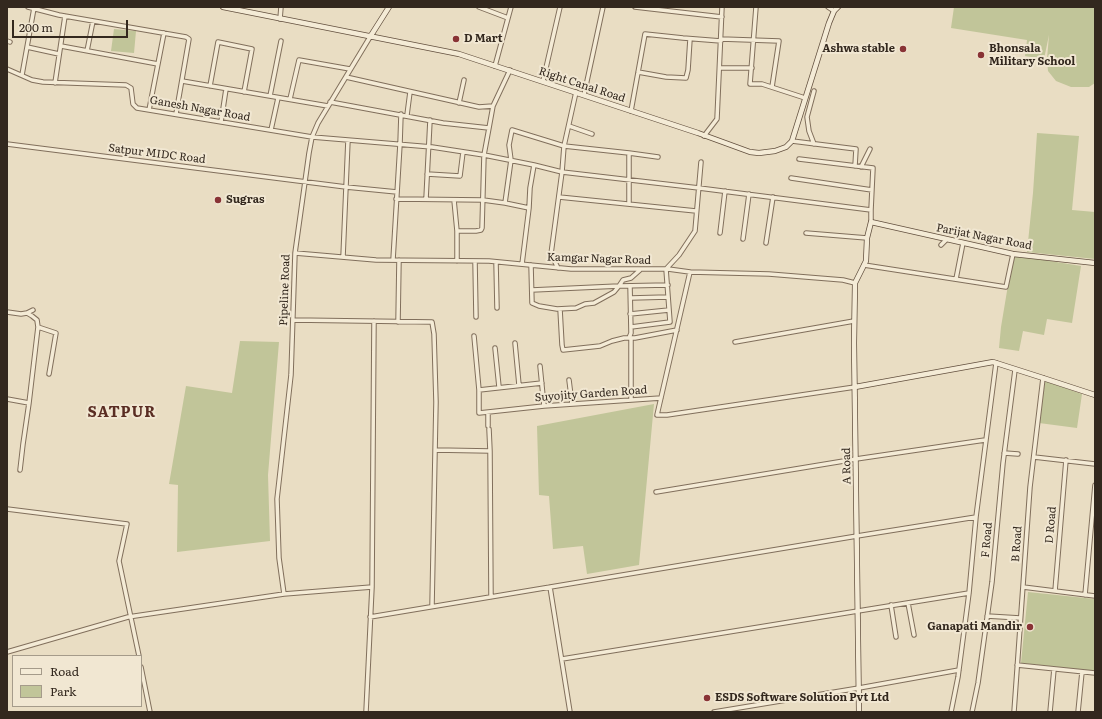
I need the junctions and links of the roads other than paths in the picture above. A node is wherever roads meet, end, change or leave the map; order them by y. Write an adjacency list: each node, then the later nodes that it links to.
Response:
1 (28, 7): 14 (street)
2 (223, 7): 19 (street, Right Canal Road)
3 (281, 7): 19 (street)
4 (389, 7): 22 (street, Pipeline Road)
5 (478, 7): 18 (street)
6 (511, 7): 18 (street)
7 (560, 7): 43 (street)
8 (603, 7): 52 (street)
9 (635, 7): 17 (street)
10 (722, 7): 17 (street)
11 (756, 7): 25 (street)
12 (828, 7): 15 (street)
13 (838, 7): 15 (street)
14 (34, 8): 16 (street); 28 (street)
15 (834, 12): 55 (street)
16 (65, 16): 20 (street); 27 (street)
17 (722, 17): 24 (street)
18 (508, 18): 32 (street)
19 (280, 19): 22 (street, Right Canal Road)
20 (93, 21): 21 (street); 29 (street)
21 (164, 33): 31 (street); 42 (street)
22 (370, 37): 32 (street, Right Canal Road); 36 (street, Pipeline Road)
23 (690, 39): 24 (street); 38 (street); 38 (street)
24 (721, 40): 25 (street); 33 (street)
25 (754, 40): 34 (street); 46 (street)
26 (281, 41): 53 (street)
27 (61, 46): 29 (street); 30 (street)
28 (27, 47): 30 (street); 39 (street)
29 (86, 51): 31 (street)
30 (59, 54): 44 (street)
31 (158, 64): 61 (street)
32 (495, 66): 37 (street, Right Canal Road)
33 (720, 68): 34 (street); 72 (street)
34 (752, 68): 46 (street)
35 (7, 69): 39 (street, Ganesh Nagar Road)
36 (350, 69): 40 (street, Pipeline Road); 56 (street)
37 (510, 70): 43 (street, Right Canal Road); 60 (street)
38 (638, 72): 62 (street)
39 (22, 75): 44 (street, Ganesh Nagar Road)
40 (346, 77): 50 (street); 57 (street, Pipeline Road)
41 (464, 80): 58 (street)
42 (182, 81): 45 (street); 63 (street)
43 (543, 82): 51 (street, Right Canal Road)
44 (55, 83): 61 (street, Ganesh Nagar Road)
45 (210, 86): 47 (street); 49 (street)
46 (772, 87): 55 (street)
47 (226, 89): 49 (street); 67 (street)
48 (814, 91): 78 (street)
49 (244, 92): 53 (street)
50 (410, 92): 58 (street); 65 (street)
51 (576, 92): 52 (street, Right Canal Road); 68 (street)
52 (584, 95): 62 (street, Right Canal Road)
53 (270, 96): 54 (street)
54 (278, 98): 56 (street); 70 (street)
55 (805, 98): 75 (street)
56 (290, 99): 59 (street)
57 (330, 102): 59 (street, Pipeline Road); 64 (street)
58 (459, 103): 60 (street)
59 (328, 106): 73 (street, Pipeline Road)
60 (493, 106): 69 (street)
61 (149, 110): 63 (street, Ganesh Nagar Road)
62 (631, 111): 72 (street, Right Canal Road)
63 (176, 114): 67 (street, Ganesh Nagar Road)
64 (401, 114): 65 (street); 77 (street)
65 (407, 116): 66 (street)
66 (430, 120): 69 (street); 80 (street)
67 (221, 122): 70 (street, Ganesh Nagar Road)
68 (568, 126): 71 (street); 79 (street)
69 (489, 128): 84 (street)
70 (271, 130): 73 (street, Ganesh Nagar Road)
71 (592, 134)
72 (704, 136): 75 (street, Right Canal Road)
73 (312, 137): 74 (street, Ganesh Nagar Road); 96 (street, Pipeline Road)
74 (348, 140): 77 (street, Ganesh Nagar Road); 97 (street)
75 (792, 141): 78 (street)
76 (7, 144): 96 (street, Satpur MIDC Road)
77 (400, 144): 80 (street, Ganesh Nagar Road); 101 (street)
78 (814, 144): 90 (street)
79 (564, 146): 83 (street); 87 (street); 92 (street)
80 (429, 147): 82 (street, Ganesh Nagar Road); 93 (street)
81 (870, 149): 91 (street)
82 (463, 152): 84 (street, Ganesh Nagar Road); 93 (street)
83 (629, 153): 85 (street); 95 (street)
84 (484, 155): 87 (street, Ganesh Nagar Road); 108 (street)
85 (658, 157)
86 (799, 159): 90 (street)
87 (511, 160): 89 (street, Ganesh Nagar Road); 109 (street)
88 (701, 162): 98 (street)
89 (534, 165): 92 (street, Ganesh Nagar Road); 111 (street)
90 (855, 166): 91 (street)
91 (861, 167): 99 (street)
92 (562, 172): 95 (street, Ganesh Nagar Road); 103 (street)
93 (427, 174): 106 (street)
94 (791, 178): 99 (street)
95 (629, 180): 98 (street, Ganesh Nagar Road); 110 (street)
96 (305, 182): 97 (street, Satpur MIDC Road); 124 (street, Pipeline Road)
97 (346, 187): 101 (street, Satpur MIDC Road); 126 (street)
98 (699, 188): 100 (street, Ganesh Nagar Road); 113 (street)
99 (872, 190): 112 (street)
100 (725, 191): 102 (street, Ganesh Nagar Road); 116 (street)
101 (397, 192): 105 (street)
102 (749, 194): 104 (street, Ganesh Nagar Road); 119 (street)
103 (559, 197): 110 (street); 136 (street)
104 (773, 197): 112 (street, Ganesh Nagar Road); 121 (street)
105 (396, 199): 106 (street); 127 (street)
106 (426, 199): 107 (street)
107 (454, 200): 108 (street); 115 (street)
108 (484, 200): 109 (street); 115 (street)
109 (505, 203): 111 (street)
110 (629, 204): 113 (street)
111 (529, 208): 133 (street)
112 (871, 210): 114 (street)
113 (696, 211): 138 (street)
114 (871, 222): 118 (street, A Road); 120 (street, Parijat Nagar Road)
115 (457, 231): 129 (street)
116 (720, 233)
117 (806, 233): 118 (street)
118 (867, 238): 135 (street, A Road)
119 (743, 239)
120 (946, 240): 122 (street, Parijat Nagar Road); 123 (street)
121 (766, 243)
122 (963, 243): 125 (street, Parijat Nagar Road); 140 (street)
123 (941, 245)
124 (295, 253): 126 (street, Kamgar Nagar Road); 156 (street, Pipeline Road)
125 (1013, 254): 132 (street, Parijat Nagar Road); 140 (street)
126 (343, 257): 127 (street, Kamgar Nagar Road)
127 (393, 260): 128 (street, Kamgar Nagar Road)
128 (399, 260): 129 (street, Kamgar Nagar Road); 159 (street)
129 (457, 261): 130 (street, Kamgar Nagar Road)
130 (475, 261): 131 (street, Kamgar Nagar Road); 155 (street)
131 (496, 262): 133 (street, Kamgar Nagar Road); 148 (street)
132 (1095, 262)
133 (522, 264): 134 (street, Kamgar Nagar Road)
134 (531, 265): 136 (street, Kamgar Nagar Road); 145 (street)
135 (864, 265): 140 (street); 141 (street, A Road)
136 (558, 268): 137 (street, Kamgar Nagar Road)
137 (641, 269): 138 (street, Kamgar Nagar Road); 143 (street)
138 (666, 269): 139 (street, Kamgar Nagar Road); 142 (street)
139 (690, 272): 141 (street, Kamgar Nagar Road); 162 (street)
140 (956, 279)
141 (855, 283): 157 (street, A Road)
142 (668, 285): 144 (street); 146 (street)
143 (619, 286): 144 (street); 145 (street); 149 (street)
144 (630, 286): 147 (street)
145 (532, 290): 149 (street)
146 (668, 297): 147 (street); 151 (street)
147 (631, 298): 154 (street)
148 (497, 308)
149 (560, 309): 164 (street)
150 (33, 310): 153 (street)
151 (669, 310): 154 (street); 161 (street)
152 (7, 312): 153 (street)
153 (27, 313): 160 (street)
154 (630, 314): 161 (street)
155 (476, 317)
156 (293, 320): 158 (street); 207 (street, Pipeline Road)
157 (854, 321): 165 (street); 177 (street, A Road)
158 (374, 322): 159 (street); 202 (street)
159 (398, 322): 188 (street)
160 (38, 327): 171 (street); 183 (street)
161 (630, 327): 164 (street)
162 (677, 330): 164 (street); 180 (street)
163 (474, 336): 178 (street)
164 (631, 338): 182 (street)
165 (734, 342)
166 (515, 343): 175 (street)
167 (495, 348): 176 (street)
168 (996, 363): 170 (street); 177 (street); 187 (street)
169 (540, 366): 174 (street)
170 (1015, 370): 172 (street); 190 (street, F Road)
171 (49, 374)
172 (1042, 378): 179 (street); 192 (street, B Road)
173 (569, 380): 184 (street)
174 (542, 383): 175 (street); 185 (street)
175 (519, 385): 176 (street)
176 (499, 387): 178 (street)
177 (855, 387): 180 (street, Suyojity Garden Road); 193 (street, A Road)
178 (479, 390): 186 (street)
179 (1095, 395)
180 (661, 398): 182 (street, Suyojity Garden Road)
181 (7, 399): 183 (street)
182 (631, 400): 184 (street, Suyojity Garden Road)
183 (29, 403): 196 (street)
184 (572, 404): 185 (street, Suyojity Garden Road)
185 (544, 406): 186 (street, Suyojity Garden Road)
186 (488, 412): 189 (street)
187 (985, 440): 193 (street); 200 (street)
188 (435, 450): 189 (street); 213 (street)
189 (490, 451): 210 (street)
190 (1004, 453): 191 (street); 216 (street, F Road)
191 (1018, 454)
192 (1034, 457): 194 (street); 204 (street, B Road)
193 (856, 460): 198 (street); 201 (street, A Road)
194 (1066, 460): 195 (street); 205 (street, D Road)
195 (1095, 464)
196 (20, 470)
197 (1095, 485): 208 (street)
198 (656, 492)
199 (7, 509): 215 (street)
200 (976, 517): 201 (street); 206 (street)
201 (857, 536): 203 (street); 214 (street, A Road)
202 (372, 587): 207 (street); 217 (street)
203 (550, 587): 210 (street); 223 (street)
204 (1023, 587): 205 (street); 218 (street, B Road)
205 (1055, 591): 208 (street)
206 (969, 593): 211 (street); 226 (street)
207 (284, 594): 215 (street)
208 (1085, 595): 209 (street)
209 (1095, 596)
210 (491, 597): 213 (street)
211 (908, 603): 212 (street); 219 (street)
212 (891, 605): 214 (street); 220 (street)
213 (432, 606): 217 (street)
214 (858, 611): 223 (street); 230 (street, A Road)
215 (131, 616): 221 (street); 222 (street)
216 (987, 616): 218 (street); 237 (street, F Road)
217 (370, 617): 232 (street)
218 (1020, 618): 224 (street, B Road)
219 (914, 635)
220 (896, 637)
221 (7, 652)
222 (139, 655)
223 (562, 659): 233 (street)
224 (1017, 665): 225 (street); 238 (street, B Road)
225 (1054, 669): 228 (street); 239 (street)
226 (959, 670): 230 (street); 236 (street)
227 (142, 672): 231 (street)
228 (1082, 672): 229 (street); 240 (street)
229 (1095, 673)
230 (859, 688): 234 (street); 235 (street, A Road)
231 (150, 712)
232 (366, 712)
233 (570, 712)
234 (714, 712)
235 (859, 712)
236 (951, 712)
237 (972, 712)
238 (1014, 712)
239 (1050, 712)
240 (1078, 712)

